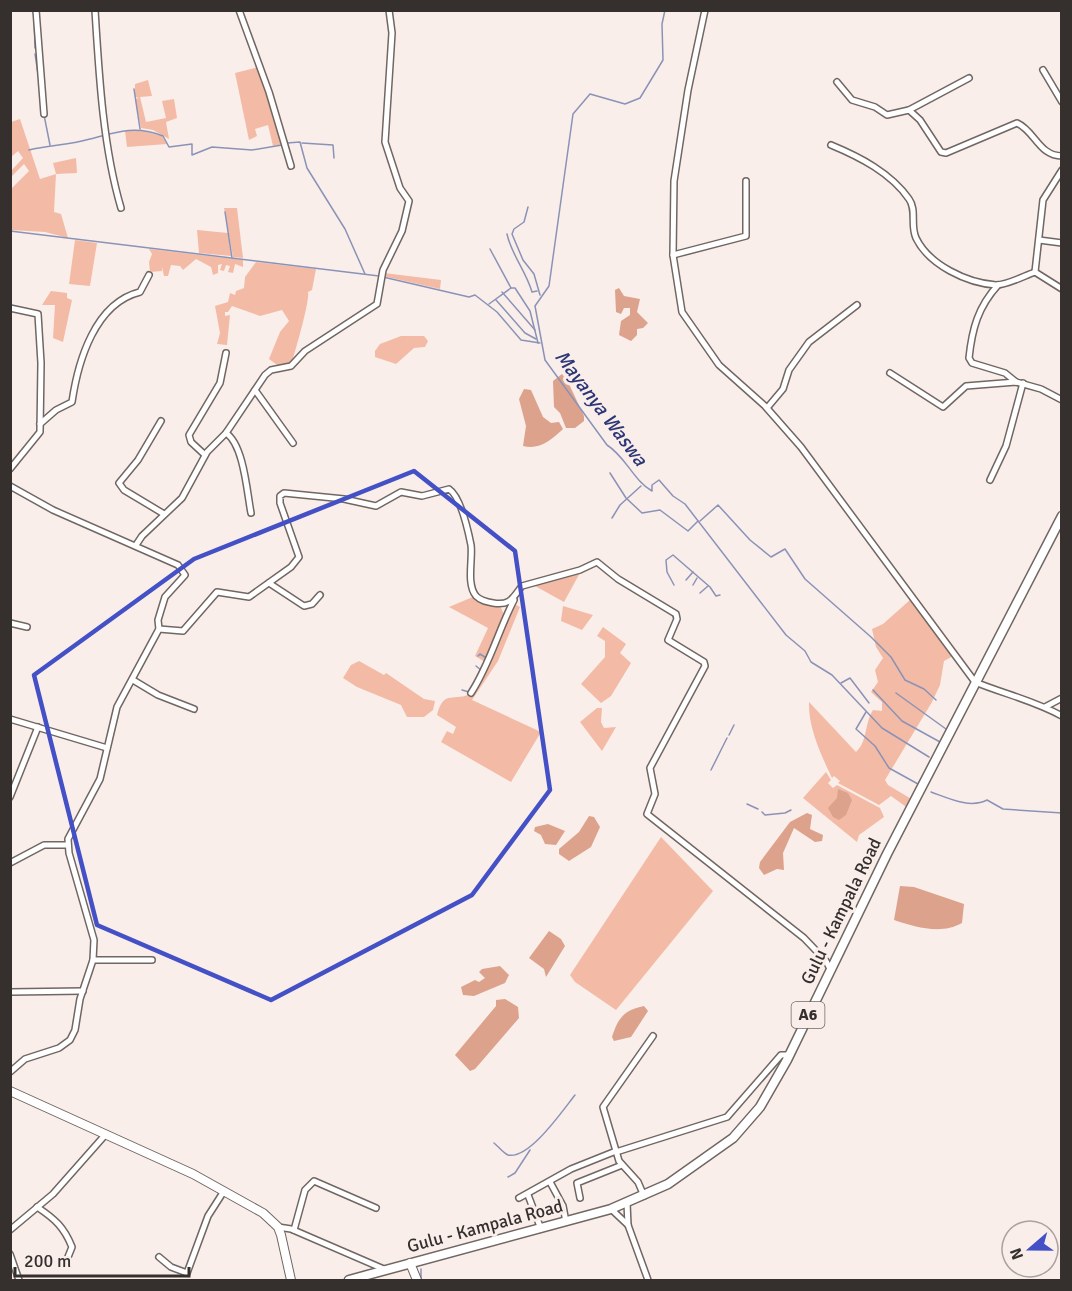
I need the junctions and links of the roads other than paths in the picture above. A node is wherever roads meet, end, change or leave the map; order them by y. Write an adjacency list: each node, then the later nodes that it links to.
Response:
1 (36, 10): 11 (street)
2 (95, 10): 17 (street)
3 (239, 10): 14 (street)
4 (389, 10): 30 (street)
5 (705, 10): 20 (street)
6 (1042, 70): 9 (street)
7 (969, 78): 10 (street)
8 (837, 82): 10 (street)
9 (1062, 102)
10 (909, 110): 13 (street)
11 (44, 114)
12 (831, 145): 23 (street)
13 (1062, 156)
14 (291, 166)
15 (1062, 170): 18 (street)
16 (746, 181): 20 (street)
17 (121, 208)
18 (1039, 240): 19 (street); 21 (street)
19 (1062, 243)
20 (673, 255): 32 (street)
21 (1035, 272): 23 (street); 24 (street)
22 (148, 275): 34 (street)
23 (998, 285): 29 (street)
24 (1062, 289)
25 (857, 305): 32 (street)
26 (10, 308): 34 (street)
27 (226, 353): 37 (street)
28 (890, 373): 29 (street)
29 (1019, 382): 31 (street); 39 (street)
30 (255, 390): 35 (street); 36 (street)
31 (1062, 400)
32 (767, 408): 54 (street)
33 (161, 421): 42 (street)
34 (40, 424): 38 (street)
35 (226, 433): 37 (street); 41 (street)
36 (293, 443)
37 (205, 455): 42 (street)
38 (10, 470)
39 (990, 480)
40 (10, 486): 44 (street)
41 (251, 513)
42 (164, 514): 44 (street)
43 (1060, 522): 54 (main road, Gulu - Kampala Road / A6)
44 (136, 545): 52 (street)
45 (269, 583): 46 (street); 48 (street); 52 (street)
46 (320, 595)
47 (514, 600): 48 (street); 49 (street); 68 (street)
48 (500, 604): 49 (street)
49 (506, 616): 55 (street)
50 (10, 623): 51 (street)
51 (27, 627)
52 (159, 628): 53 (street)
53 (133, 680): 58 (street); 62 (street)
54 (975, 682): 57 (street); 68 (main road, Gulu - Kampala Road / A6)
55 (471, 693)
56 (1062, 698): 57 (street)
57 (1045, 707): 59 (street)
58 (194, 709)
59 (1062, 716)
60 (10, 719): 61 (street)
61 (38, 726): 62 (street); 63 (street)
62 (107, 748): 64 (street)
63 (10, 797)
64 (67, 845): 65 (street); 66 (street)
65 (10, 863)
66 (93, 960): 67 (street); 69 (street)
67 (152, 960)
68 (830, 969): 72 (main road, Gulu - Kampala Road / A6)
69 (83, 991): 70 (street); 73 (street)
70 (10, 992)
71 (653, 1036): 76 (street)
72 (789, 1055): 76 (street); 81 (main road, Gulu - Kampala Road / A6)
73 (10, 1072)
74 (10, 1091): 75 (street)
75 (106, 1134): 79 (street); 85 (street)
76 (616, 1152): 77 (street); 78 (street)
77 (622, 1165): 81 (street); 83 (street)
78 (550, 1182): 80 (street); 88 (street)
79 (224, 1191): 90 (street); 96 (street)
80 (528, 1195): 82 (street); 91 (street)
81 (644, 1196): 84 (main road, Gulu - Kampala Road / A6)
82 (519, 1198)
83 (580, 1198)
84 (627, 1203): 87 (main road, Gulu - Kampala Road / A6); 89 (street)
85 (37, 1208): 92 (street); 95 (street)
86 (376, 1208): 93 (street)
87 (611, 1209): 88 (main road, Gulu - Kampala Road / A6); 89 (street)
88 (566, 1222): 91 (main road, Gulu - Kampala Road / A6)
89 (628, 1225): 103 (street)
90 (278, 1227): 93 (street); 100 (street)
91 (541, 1229): 97 (main road, Gulu - Kampala Road / A6)
92 (10, 1230)
93 (294, 1230): 98 (street)
94 (10, 1254): 99 (street)
95 (68, 1257)
96 (159, 1257)
97 (410, 1263): 98 (main road, Gulu - Kampala Road / A6); 102 (street)
98 (386, 1270): 101 (main road, Gulu - Kampala Road / A6)
99 (20, 1281)
100 (291, 1281)
101 (349, 1281)
102 (417, 1281)
103 (648, 1281)

